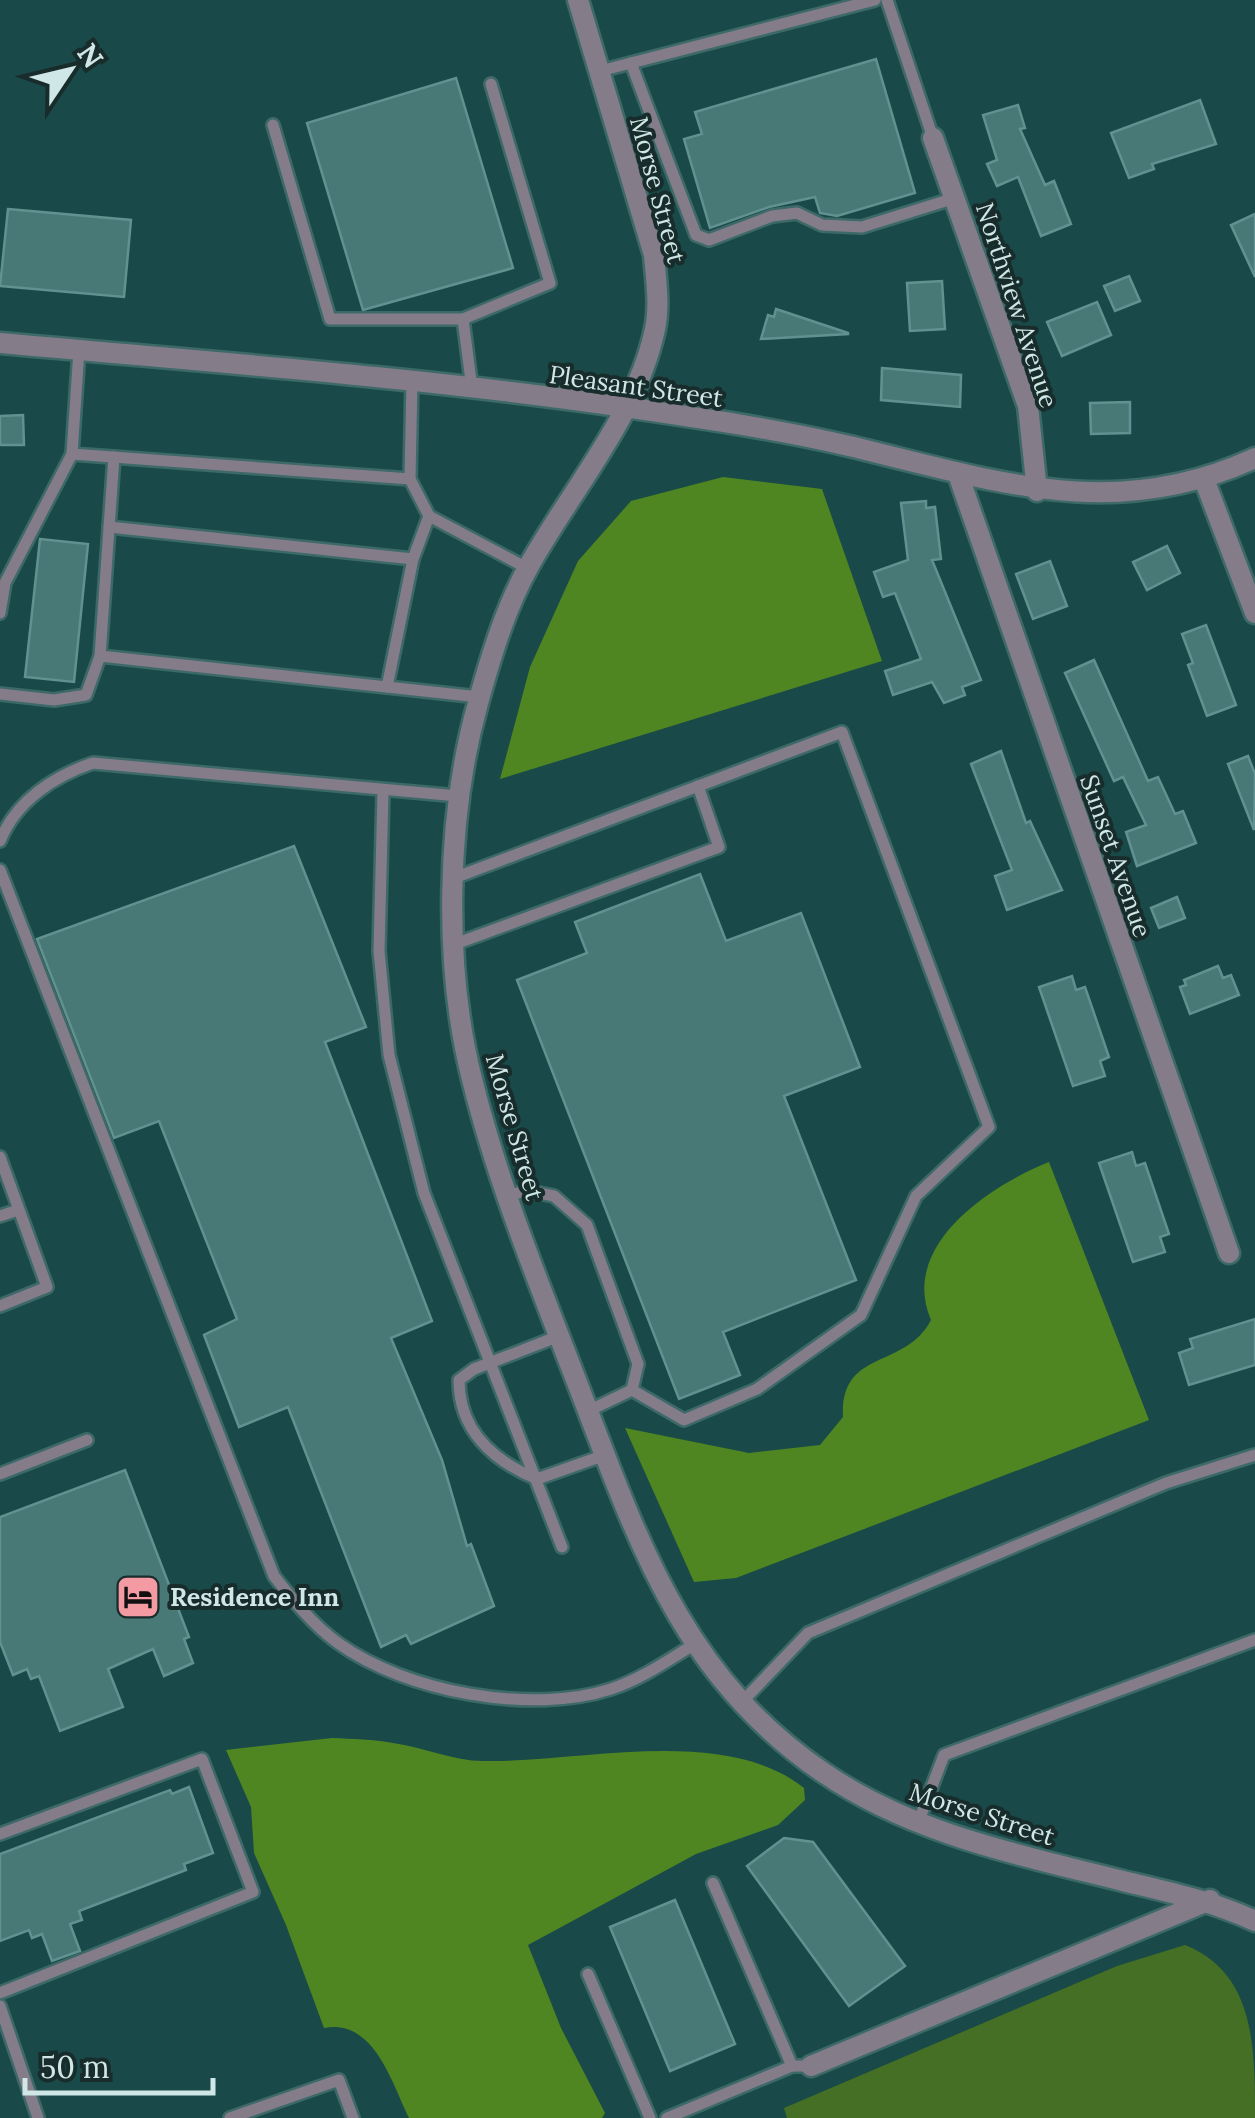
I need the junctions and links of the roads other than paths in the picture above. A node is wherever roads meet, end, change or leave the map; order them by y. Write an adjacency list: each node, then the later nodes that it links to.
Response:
1 (578, 0): 5 (street, Morse Street)
2 (875, 0): 4 (lane)
3 (887, 0): 8 (lane)
4 (631, 63): 5 (lane); 9 (lane)
5 (600, 71): 15 (street, Morse Street)
6 (491, 84): 10 (lane)
7 (274, 125): 10 (lane)
8 (933, 138): 9 (street, Northview Avenue)
9 (955, 198): 22 (street, Northview Avenue)
10 (462, 319): 14 (lane)
11 (0, 343): 12 (street, Pleasant Street)
12 (78, 350): 13 (street, Pleasant Street); 16 (lane)
13 (412, 379): 14 (street, Pleasant Street); 21 (lane)
14 (472, 389): 15 (street, Pleasant Street)
15 (625, 407): 19 (street, Pleasant Street); 26 (street, Morse Street)
16 (72, 454): 17 (lane); 28 (lane)
17 (114, 457): 21 (lane); 24 (lane)
18 (1255, 458): 20 (street, Pleasant Street)
19 (958, 474): 22 (street, Pleasant Street); 44 (street, Sunset Avenue)
20 (1204, 478): 22 (street, Pleasant Street); 27 (street)
21 (410, 479): 23 (lane)
22 (1037, 491)
23 (429, 516): 25 (lane); 26 (lane)
24 (109, 527): 25 (lane); 29 (lane)
25 (412, 559): 30 (lane)
26 (527, 568): 32 (street, Morse Street)
27 (1255, 613)
28 (0, 614)
29 (100, 656): 30 (lane); 31 (lane)
30 (387, 688): 32 (lane)
31 (0, 694)
32 (479, 697): 35 (street, Morse Street)
33 (698, 786): 38 (lane); 39 (lane); 48 (lane)
34 (383, 793): 35 (lane); 36 (lane); 47 (lane)
35 (458, 796): 38 (street, Morse Street)
36 (0, 841)
37 (0, 870): 57 (lane)
38 (454, 878): 39 (street, Morse Street)
39 (455, 944): 41 (street, Morse Street)
40 (0, 1157): 42 (lane)
41 (506, 1196): 46 (street, Morse Street); 48 (lane)
42 (18, 1210): 43 (lane); 45 (lane)
43 (0, 1216)
44 (1229, 1254)
45 (0, 1306)
46 (560, 1336): 47 (lane); 49 (street, Morse Street)
47 (491, 1362): 54 (lane); 54 (lane)
48 (632, 1390): 49 (lane)
49 (588, 1410): 52 (street, Morse Street)
50 (87, 1440): 53 (lane)
51 (1255, 1454): 58 (lane)
52 (605, 1455): 54 (lane); 57 (street, Morse Street)
53 (0, 1474)
54 (537, 1479): 55 (lane)
55 (562, 1547)
56 (1255, 1640): 59 (lane)
57 (693, 1646): 58 (street, Morse Street)
58 (741, 1703): 59 (street, Morse Street)
59 (918, 1822): 62 (street, Morse Street)
60 (0, 1834): 65 (lane)
61 (713, 1884): 67 (lane)
62 (1210, 1900): 63 (street, Morse Street); 67 (street)
63 (1255, 1921)
64 (588, 1974): 71 (lane)
65 (0, 1993)
66 (0, 2006): 68 (lane)
67 (802, 2066): 72 (lane)
68 (38, 2118)
69 (230, 2118): 70 (lane)
70 (353, 2118)
71 (650, 2118)
72 (667, 2118)

